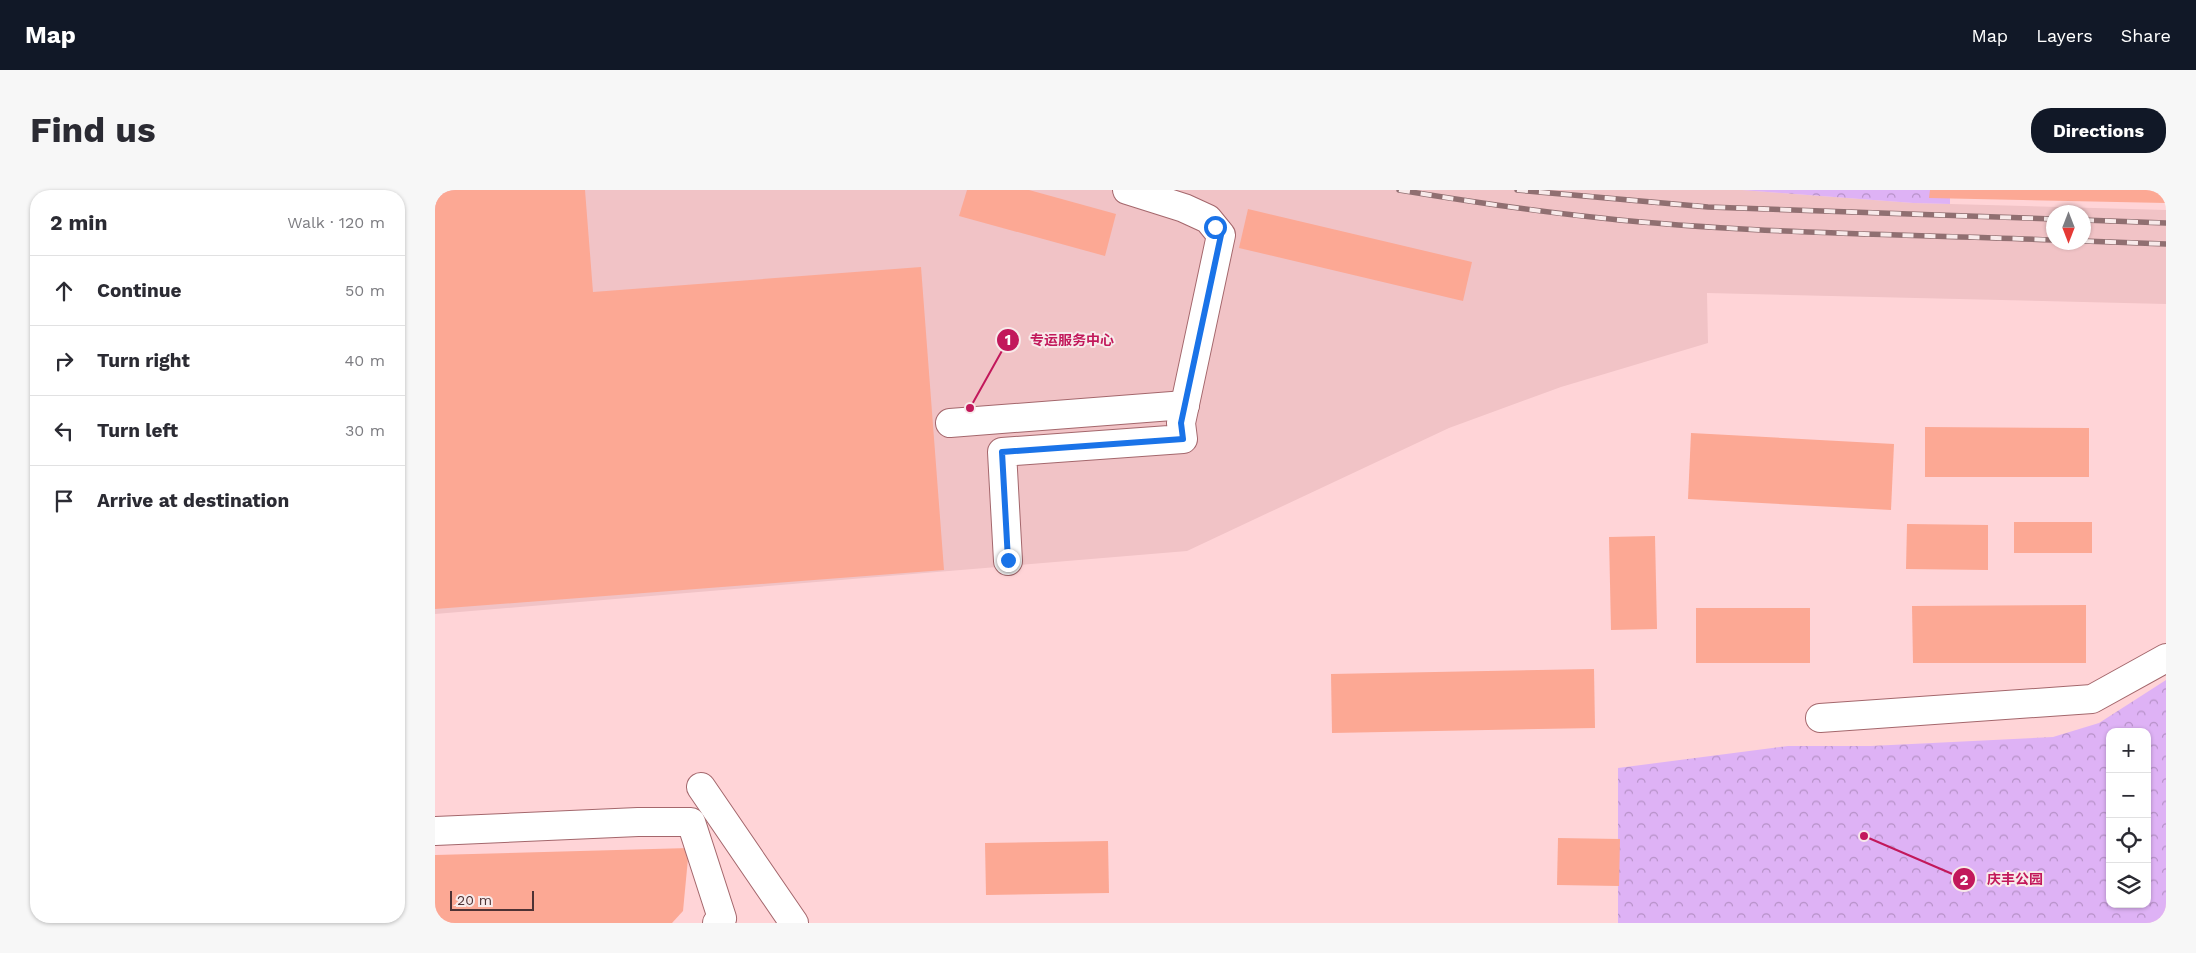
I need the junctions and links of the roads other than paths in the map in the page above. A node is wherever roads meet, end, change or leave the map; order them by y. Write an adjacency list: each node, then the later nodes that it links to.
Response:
1 (1127, 190): 2 (street)
2 (1185, 404): 3 (street); 4 (street)
3 (950, 423)
4 (1008, 560)
5 (2166, 658): 6 (street)
6 (1819, 718)
7 (701, 787): 9 (street)
8 (435, 831): 10 (street)
9 (744, 850): 10 (street); 12 (street)
10 (705, 866): 11 (street)
11 (717, 923)
12 (793, 923)

